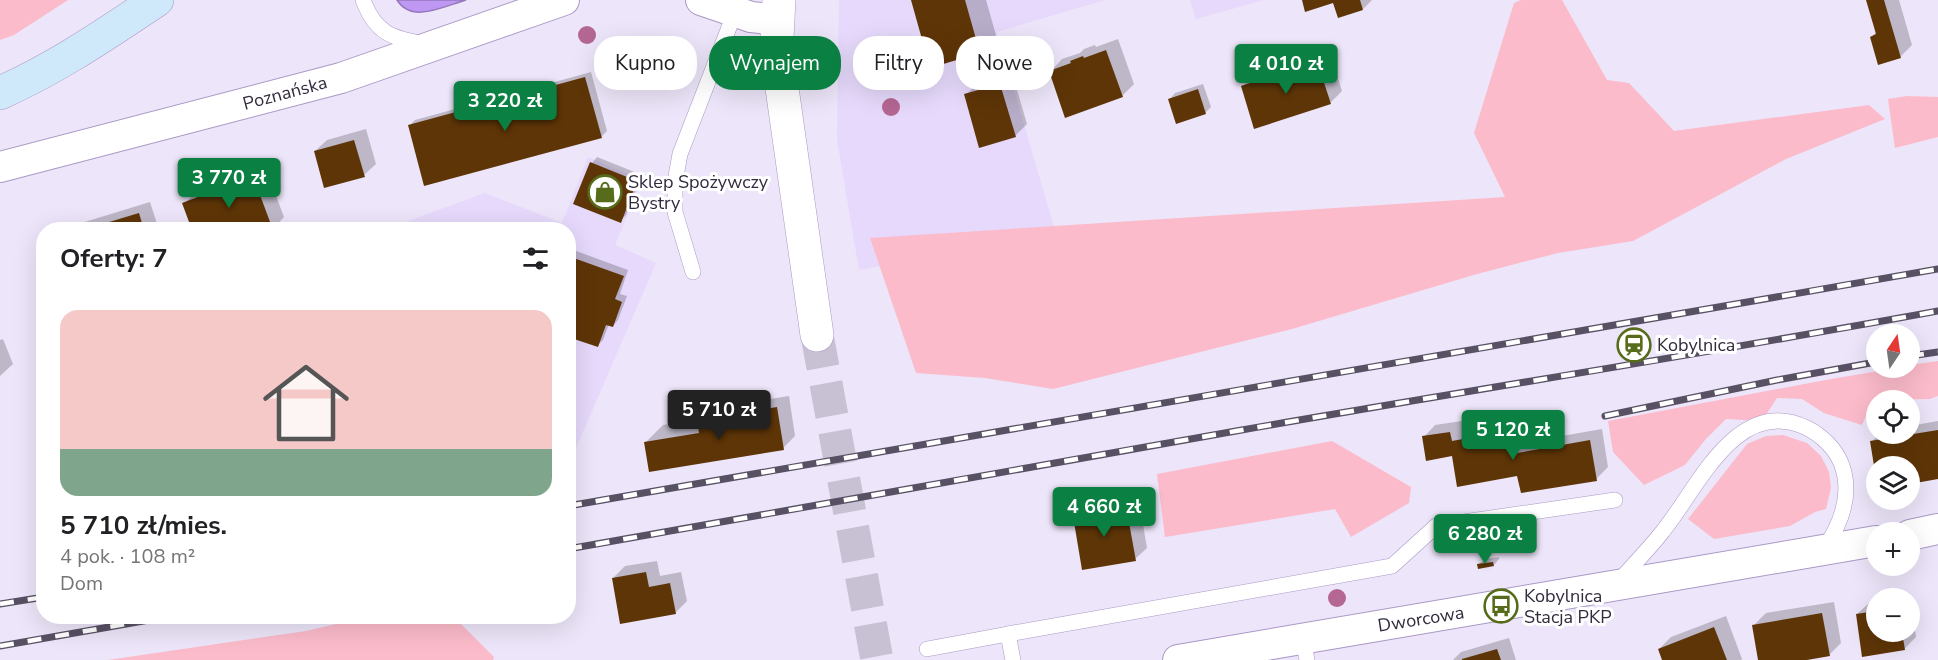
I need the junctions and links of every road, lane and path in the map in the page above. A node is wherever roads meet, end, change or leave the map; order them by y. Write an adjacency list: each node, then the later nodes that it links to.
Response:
1 (157, 0): 8 (main road)
2 (363, 0): 7 (lane)
3 (564, 0): 7 (street, Poznańska)
4 (701, 0): 6 (street)
5 (779, 10): 6 (street); 11 (street)
6 (735, 12): 10 (lane)
7 (431, 45): 9 (street, Poznańska)
8 (0, 93)
9 (0, 167)
10 (693, 272)
11 (818, 335)
12 (1615, 500): 18 (lane)
13 (1938, 529): 14 (street)
14 (1920, 533)
15 (1866, 543): 16 (street, Dworcowa)
16 (1822, 551): 17 (street, Dworcowa); 17 (lane)
17 (1615, 586): 20 (street, Dworcowa)
18 (1008, 634): 19 (lane); 21 (lane)
19 (927, 649)
20 (1305, 649): 22 (street, Dworcowa)
21 (1013, 660)
22 (1178, 660)

